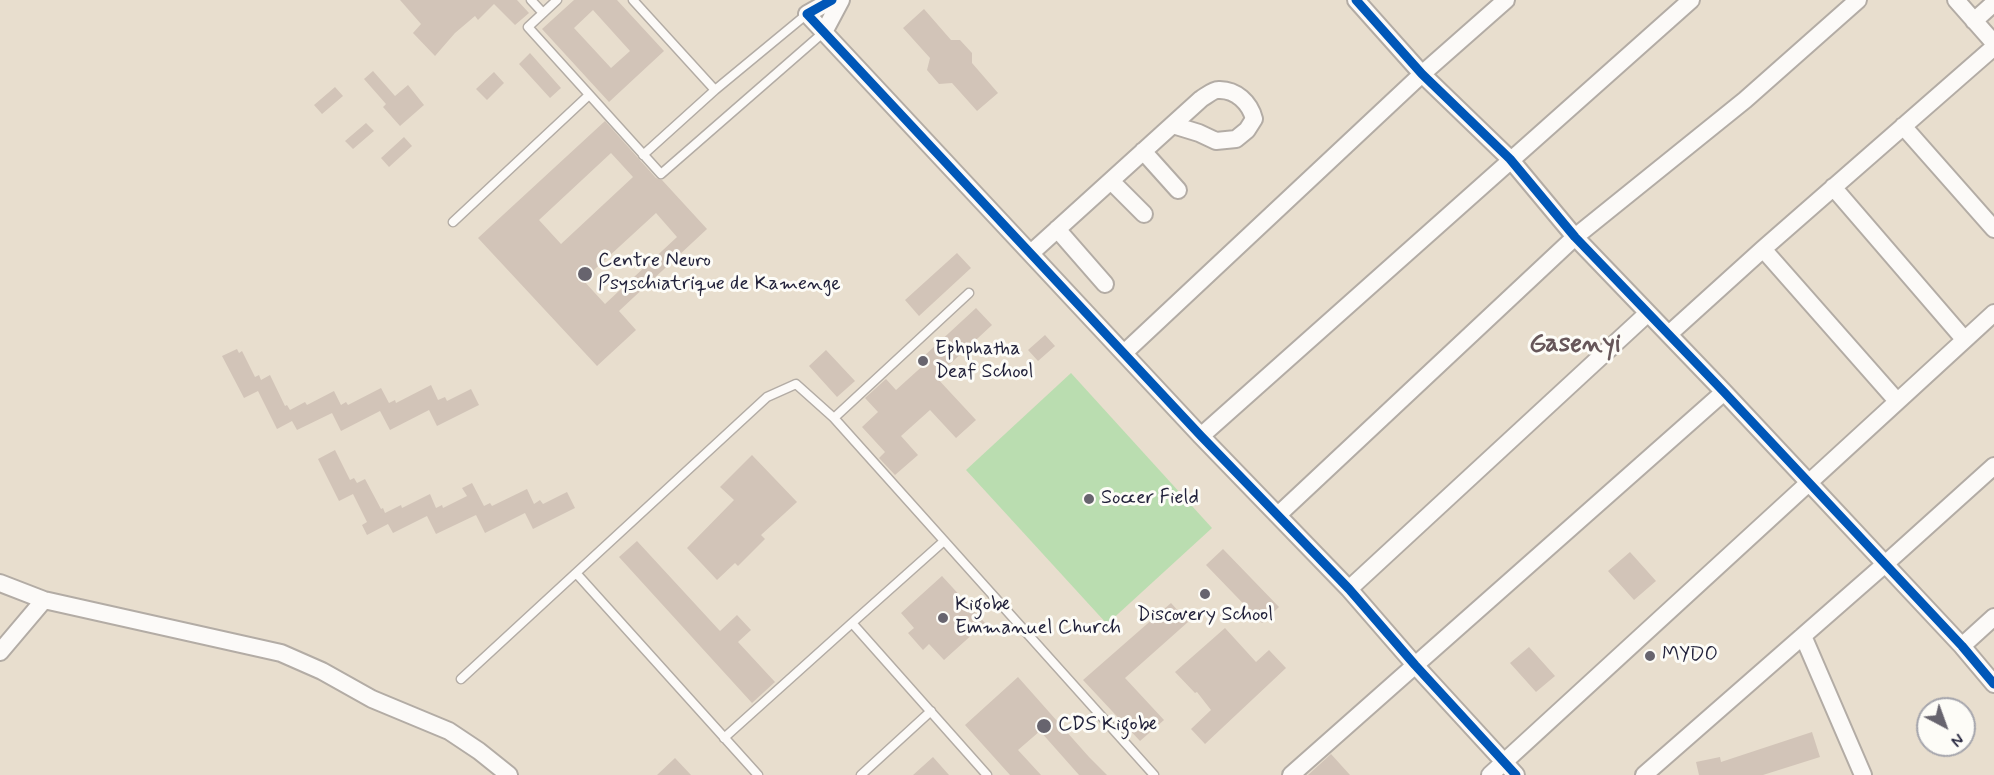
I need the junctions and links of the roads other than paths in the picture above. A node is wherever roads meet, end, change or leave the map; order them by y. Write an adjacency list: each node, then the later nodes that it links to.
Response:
1 (531, 0): 12 (lane)
2 (557, 0): 12 (lane)
3 (633, 0): 18 (lane)
4 (832, 0): 13 (street)
5 (841, 0): 15 (street)
6 (1356, 0): 17 (street)
7 (1506, 0): 17 (street)
8 (1691, 0): 24 (street)
9 (1858, 0): 32 (street)
10 (1956, 0): 14 (street)
11 (1994, 3): 14 (street)
12 (543, 14): 19 (lane)
13 (807, 14): 15 (street); 18 (lane)
14 (1974, 21): 16 (street)
15 (824, 32): 23 (lane); 34 (street)
16 (1994, 45): 21 (street)
17 (1422, 74): 24 (street); 41 (street)
18 (715, 90): 23 (lane)
19 (589, 95): 23 (lane); 29 (lane)
20 (1173, 125): 22 (street)
21 (1903, 126): 26 (street); 30 (street)
22 (1143, 152): 25 (street); 27 (street)
23 (643, 155)
24 (1510, 159): 32 (street); 45 (street)
25 (1111, 181): 28 (street); 31 (street)
26 (1833, 187): 33 (street); 40 (street)
27 (1178, 190)
28 (1144, 214)
29 (453, 222)
30 (1994, 229)
31 (1057, 230): 34 (street); 35 (street)
32 (1575, 237): 38 (street); 48 (street)
33 (1763, 249): 39 (street); 43 (street)
34 (1031, 253): 41 (street)
35 (1105, 284)
36 (969, 293): 44 (lane)
37 (1994, 313): 40 (street)
38 (1648, 314): 39 (street); 53 (street)
39 (1669, 334): 42 (street)
40 (1964, 339): 43 (street)
41 (1124, 353): 45 (street)
42 (1724, 392): 47 (street); 60 (street)
43 (1897, 401): 47 (street)
44 (834, 418): 49 (lane); 51 (lane)
45 (1201, 436): 48 (street)
46 (1994, 466): 50 (street)
47 (1808, 482): 50 (street); 65 (street)
48 (1278, 515): 53 (street)
49 (944, 541): 56 (lane); 70 (lane)
50 (1884, 565): 57 (street); 58 (street)
51 (576, 573): 61 (lane); 64 (lane)
52 (0, 583): 54 (street)
53 (1349, 589): 60 (street)
54 (44, 600): 59 (street); 66 (street)
55 (1994, 617): 58 (street)
56 (852, 623): 63 (lane); 64 (lane)
57 (1803, 636): 74 (street); 75 (street)
58 (1962, 646): 62 (street)
59 (0, 652)
60 (1415, 666): 65 (street); 71 (street)
61 (461, 679)
62 (1994, 684)
63 (930, 711): 68 (lane); 69 (lane)
64 (724, 738): 67 (lane)
65 (1504, 762): 72 (street); 73 (street)
66 (509, 775)
67 (758, 775)
68 (861, 775)
69 (987, 775)
70 (1154, 775)
71 (1291, 775)
72 (1490, 775)
73 (1516, 775)
74 (1644, 775)
75 (1863, 775)

